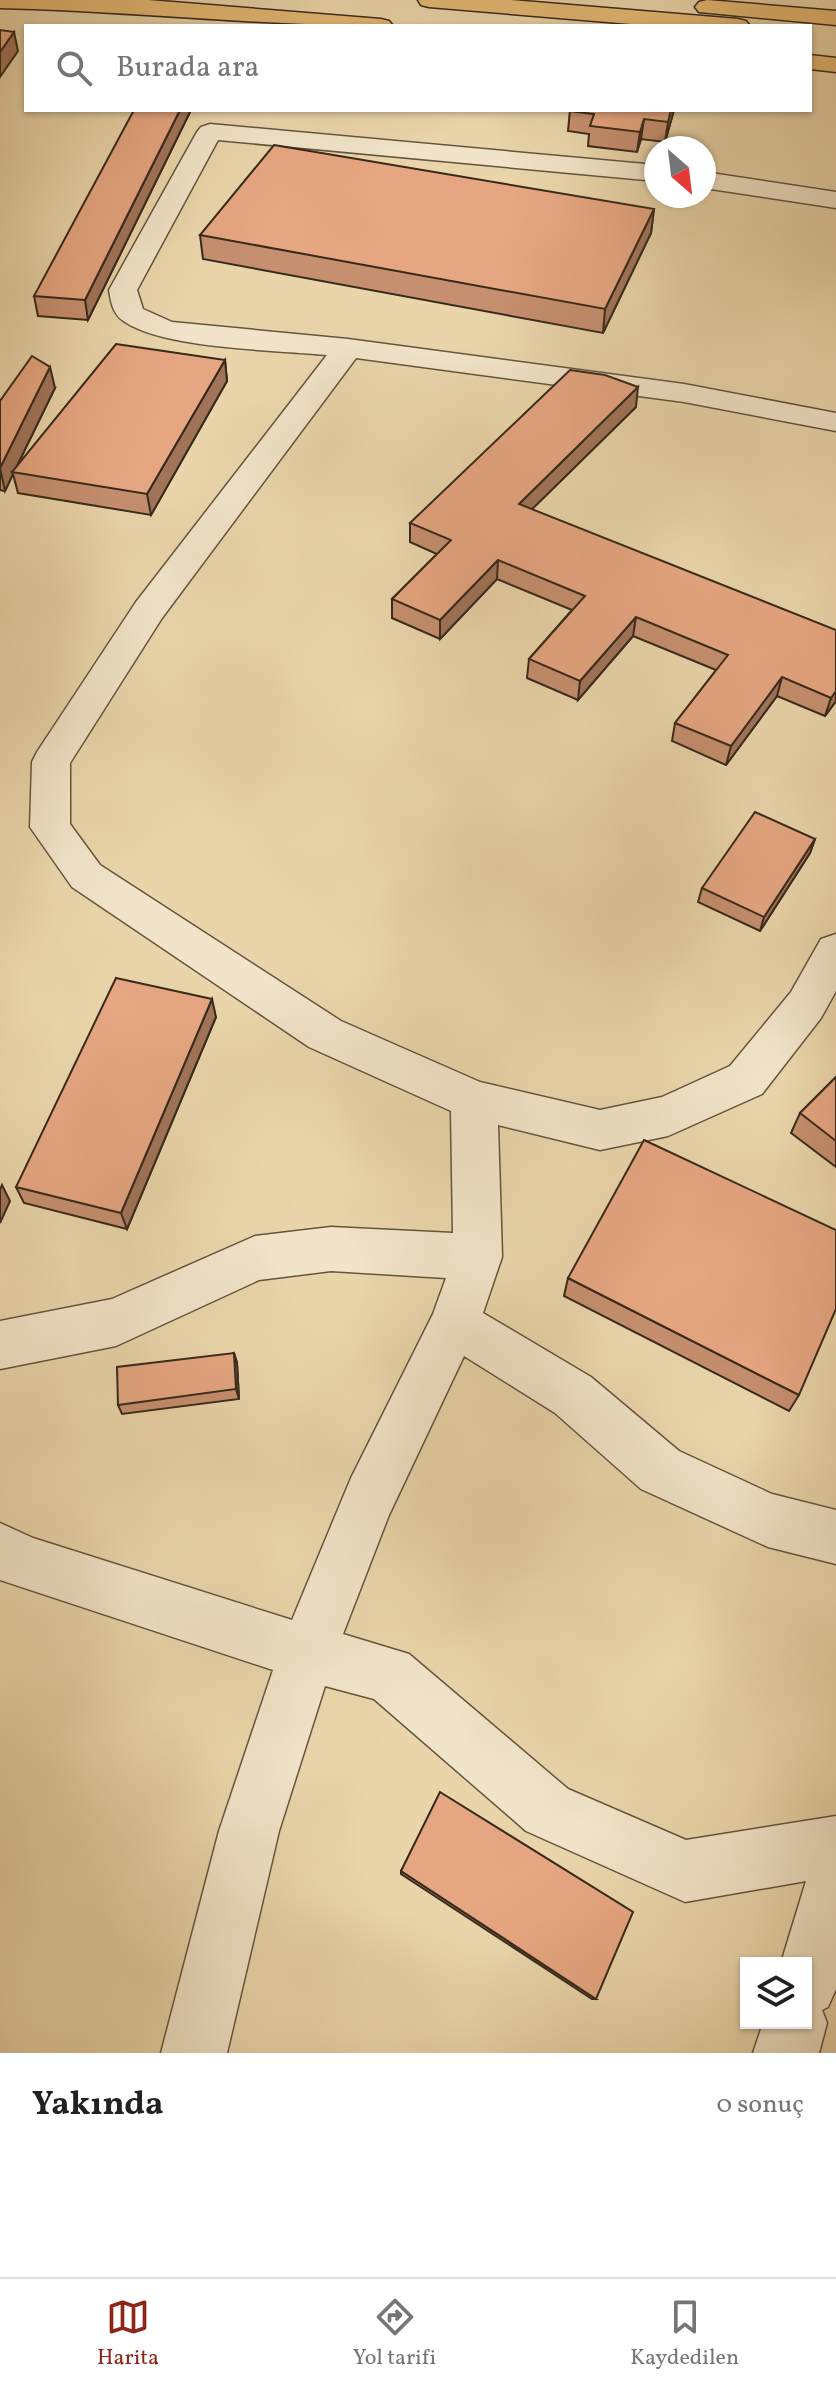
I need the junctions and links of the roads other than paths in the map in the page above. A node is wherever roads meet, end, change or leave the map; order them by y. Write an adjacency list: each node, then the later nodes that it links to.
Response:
1 (429, 0): 6 (highway)
2 (623, 0): 4 (highway)
3 (0, 1): 5 (highway)
4 (836, 18)
5 (357, 24)
6 (714, 24)
7 (812, 32): 8 (highway)
8 (836, 34)
9 (812, 62): 10 (highway)
10 (836, 65)
11 (644, 172): 14 (street)
12 (716, 182): 13 (street)
13 (836, 200)
14 (348, 348): 15 (street); 17 (street)
15 (836, 422)
16 (836, 951): 17 (street)
17 (474, 1100): 18 (street)
18 (478, 1257): 19 (street); 20 (street)
19 (455, 1323): 21 (street); 23 (street)
20 (0, 1345)
21 (836, 1537)
22 (0, 1550): 23 (street)
23 (307, 1653): 24 (street); 28 (street)
24 (836, 1846)
25 (836, 1883): 26 (street)
26 (812, 1965)
27 (793, 2029): 29 (street)
28 (194, 2053)
29 (786, 2053)

